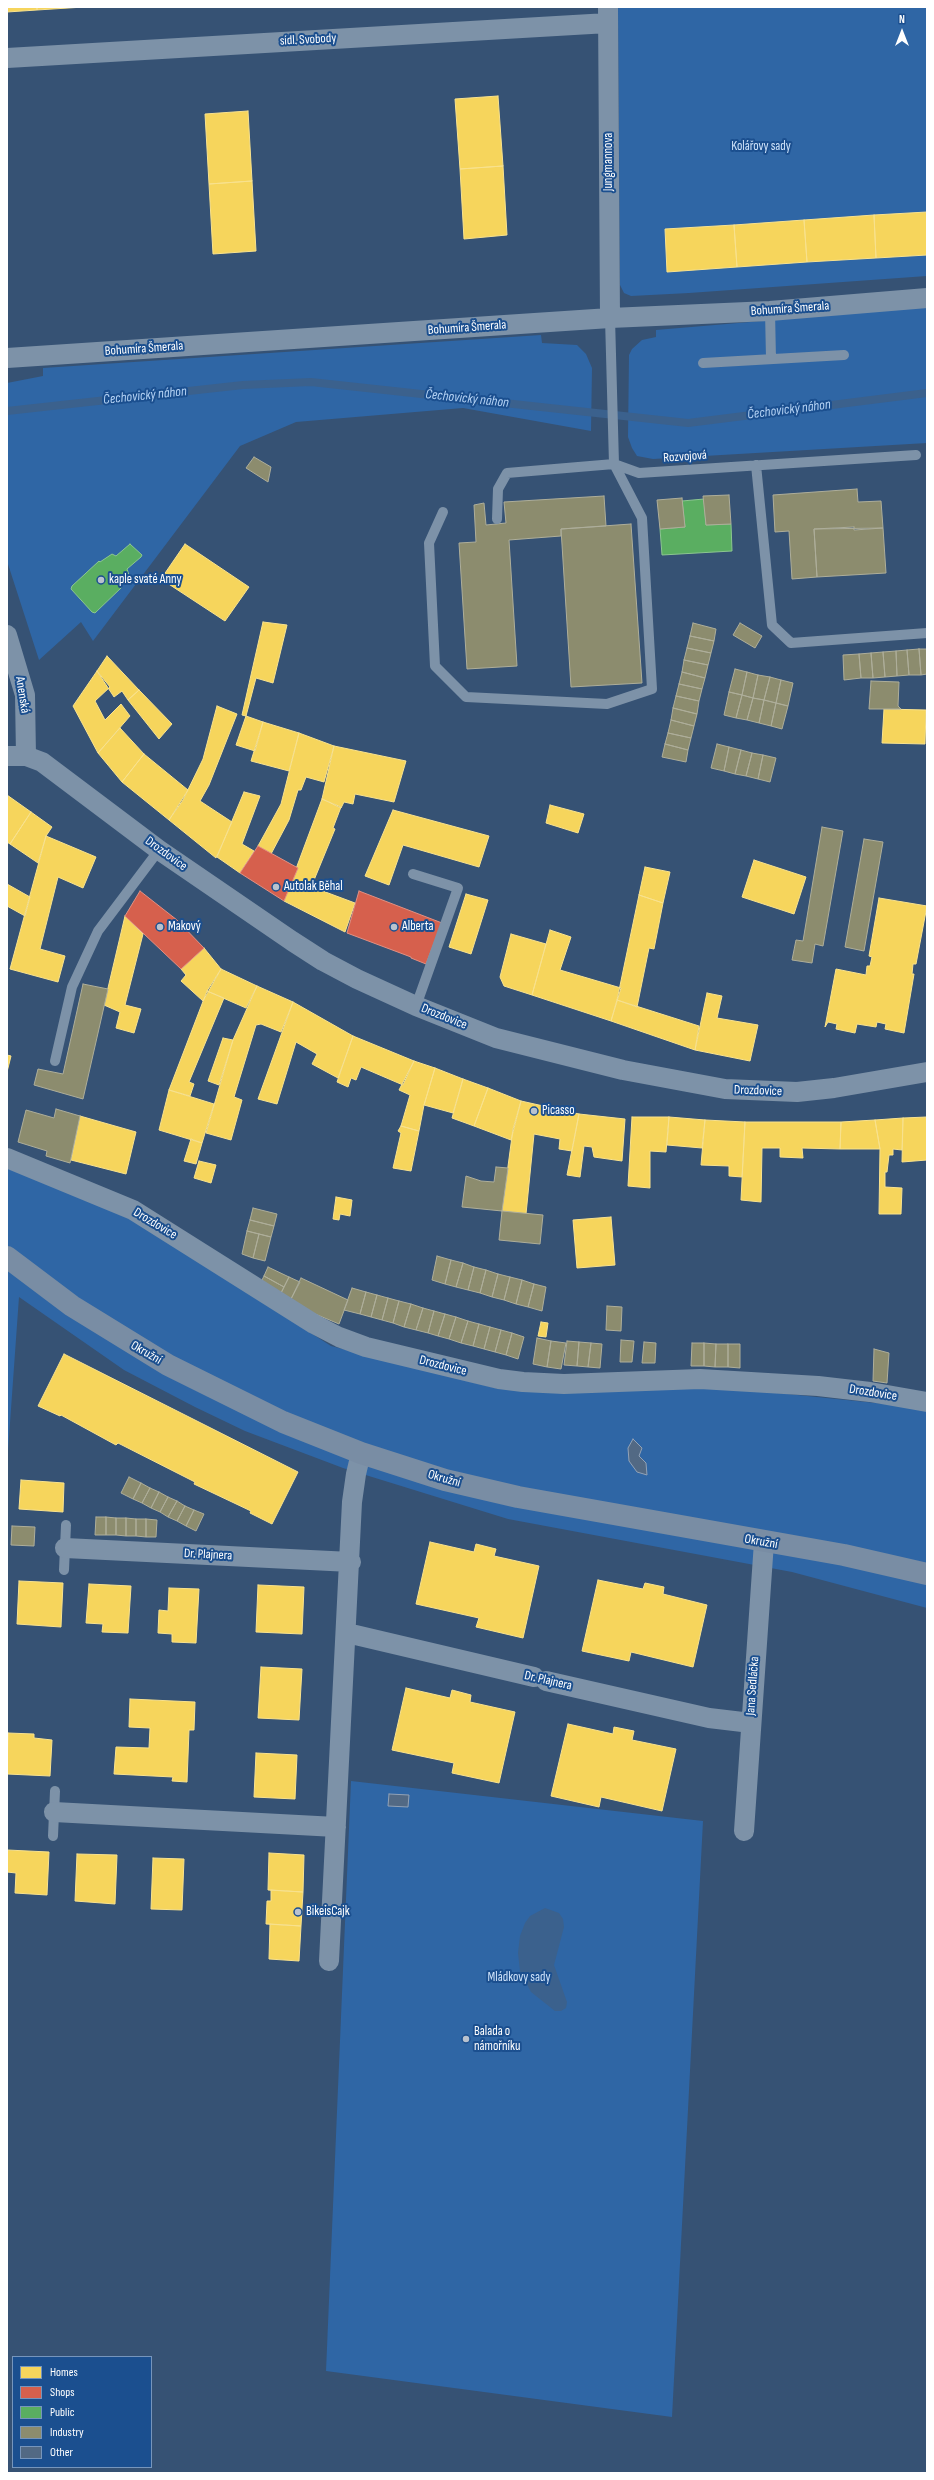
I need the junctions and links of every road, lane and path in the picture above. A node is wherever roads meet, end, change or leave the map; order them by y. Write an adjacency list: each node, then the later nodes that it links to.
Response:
1 (608, 15): 2 (street, sídl. Svobody); 5 (street, Jungmannova)
2 (7, 58)
3 (927, 298): 4 (street, Bohumíra Šmerala)
4 (770, 311): 5 (street, Bohumíra Šmerala); 8 (lane)
5 (610, 318): 7 (street, Bohumíra Šmerala); 11 (lane)
6 (844, 355): 8 (lane)
7 (7, 358)
8 (771, 359): 9 (lane)
9 (703, 363)
10 (916, 455): 12 (lane, Rozvojová)
11 (614, 464): 12 (lane, Rozvojová); 13 (lane); 14 (lane, Rozvojová)
12 (756, 465): 15 (lane)
13 (443, 512)
14 (497, 519)
15 (927, 633)
16 (7, 635): 17 (street, Anenská)
17 (10, 658): 18 (street, Anenská)
18 (17, 756): 19 (street, Drozdovice)
19 (159, 850): 21 (street, Drozdovice); 22 (lane)
20 (413, 874): 21 (lane)
21 (416, 1006): 23 (street, Drozdovice)
22 (55, 1061)
23 (927, 1072)
24 (7, 1158): 26 (street, Drozdovice)
25 (7, 1257): 27 (street, Okružní)
26 (927, 1402)
27 (361, 1453): 29 (street, Okružní); 31 (street)
28 (66, 1525): 30 (lane)
29 (764, 1542): 33 (street, Okružní); 35 (street, Jana Sedláčka)
30 (65, 1548): 31 (street, Dr. Plajnera); 32 (lane)
31 (351, 1562): 34 (street)
32 (64, 1570)
33 (927, 1574)
34 (347, 1632): 35 (street, Dr. Plajnera); 38 (street)
35 (750, 1723): 39 (street, Jana Sedláčka)
36 (54, 1791): 37 (lane)
37 (54, 1812): 38 (street); 40 (lane)
38 (336, 1827): 41 (street)
39 (744, 1831)
40 (53, 1836)
41 (329, 1961)

